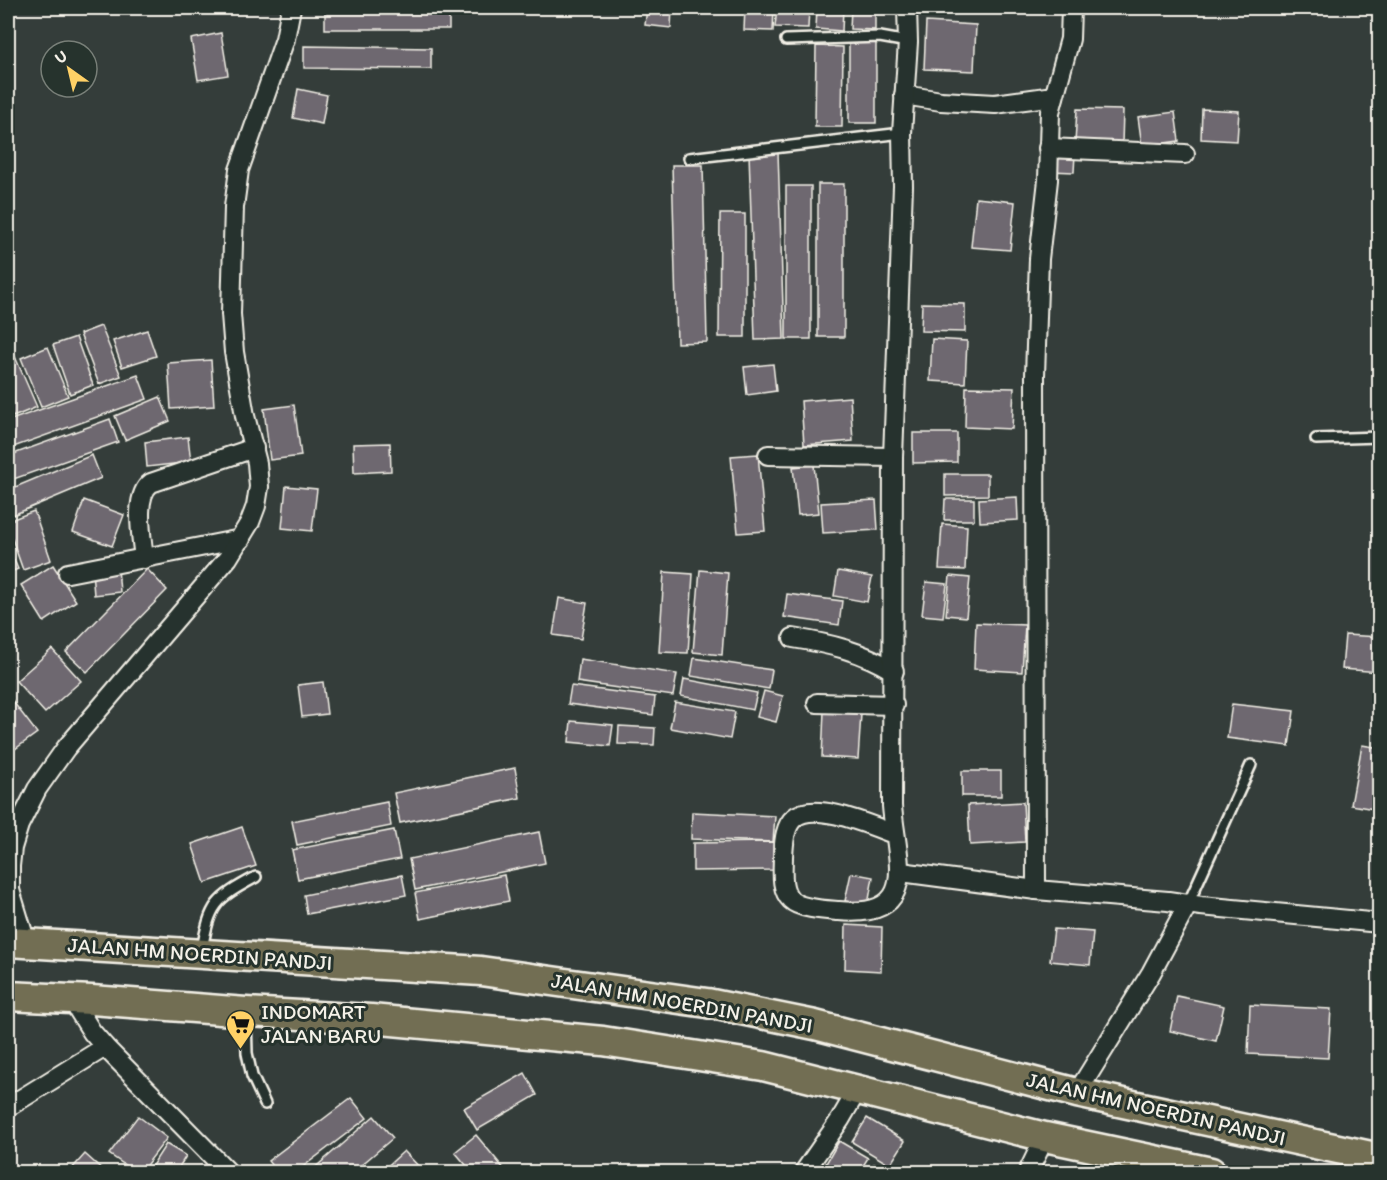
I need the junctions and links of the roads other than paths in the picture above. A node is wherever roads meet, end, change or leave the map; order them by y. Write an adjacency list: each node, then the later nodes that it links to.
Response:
1 (291, 8): 14 (street)
2 (907, 8): 5 (street)
3 (1071, 8): 7 (street)
4 (786, 40): 5 (lane)
5 (908, 42): 6 (street)
6 (904, 95): 7 (street); 8 (street)
7 (1054, 96): 9 (street)
8 (902, 133): 11 (lane); 16 (street)
9 (1048, 148): 10 (street); 28 (street)
10 (1185, 154)
11 (689, 158)
12 (1380, 438): 13 (lane)
13 (1316, 439)
14 (254, 448): 17 (street); 18 (street)
15 (768, 455): 16 (street)
16 (893, 458): 21 (street)
17 (241, 539): 18 (street); 31 (street)
18 (144, 559): 19 (street)
19 (68, 573)
20 (794, 638): 21 (street)
21 (894, 671): 23 (street)
22 (817, 703): 23 (street)
23 (894, 705): 25 (street)
24 (1251, 765): 29 (lane)
25 (894, 834): 26 (street); 26 (street)
26 (901, 872): 28 (street)
27 (256, 877): 32 (lane)
28 (1036, 890): 29 (street)
29 (1188, 904): 30 (street); 38 (street)
30 (1380, 923)
31 (17, 942): 32 (main road, JALAN HM NOERDIN PANDJI)
32 (201, 955): 38 (main road, JALAN HM NOERDIN PANDJI)
33 (8, 996): 34 (main road)
34 (72, 1000): 35 (main road); 36 (street)
35 (246, 1024): 37 (main road); 39 (lane)
36 (105, 1047): 40 (street); 43 (street)
37 (858, 1089): 41 (main road); 44 (street)
38 (1077, 1093): 42 (main road, JALAN HM NOERDIN PANDJI)
39 (265, 1104)
40 (8, 1107)
41 (1045, 1137): 45 (street); 46 (main road)
42 (1380, 1158)
43 (228, 1173)
44 (804, 1173)
45 (1028, 1173)
46 (1211, 1173)

